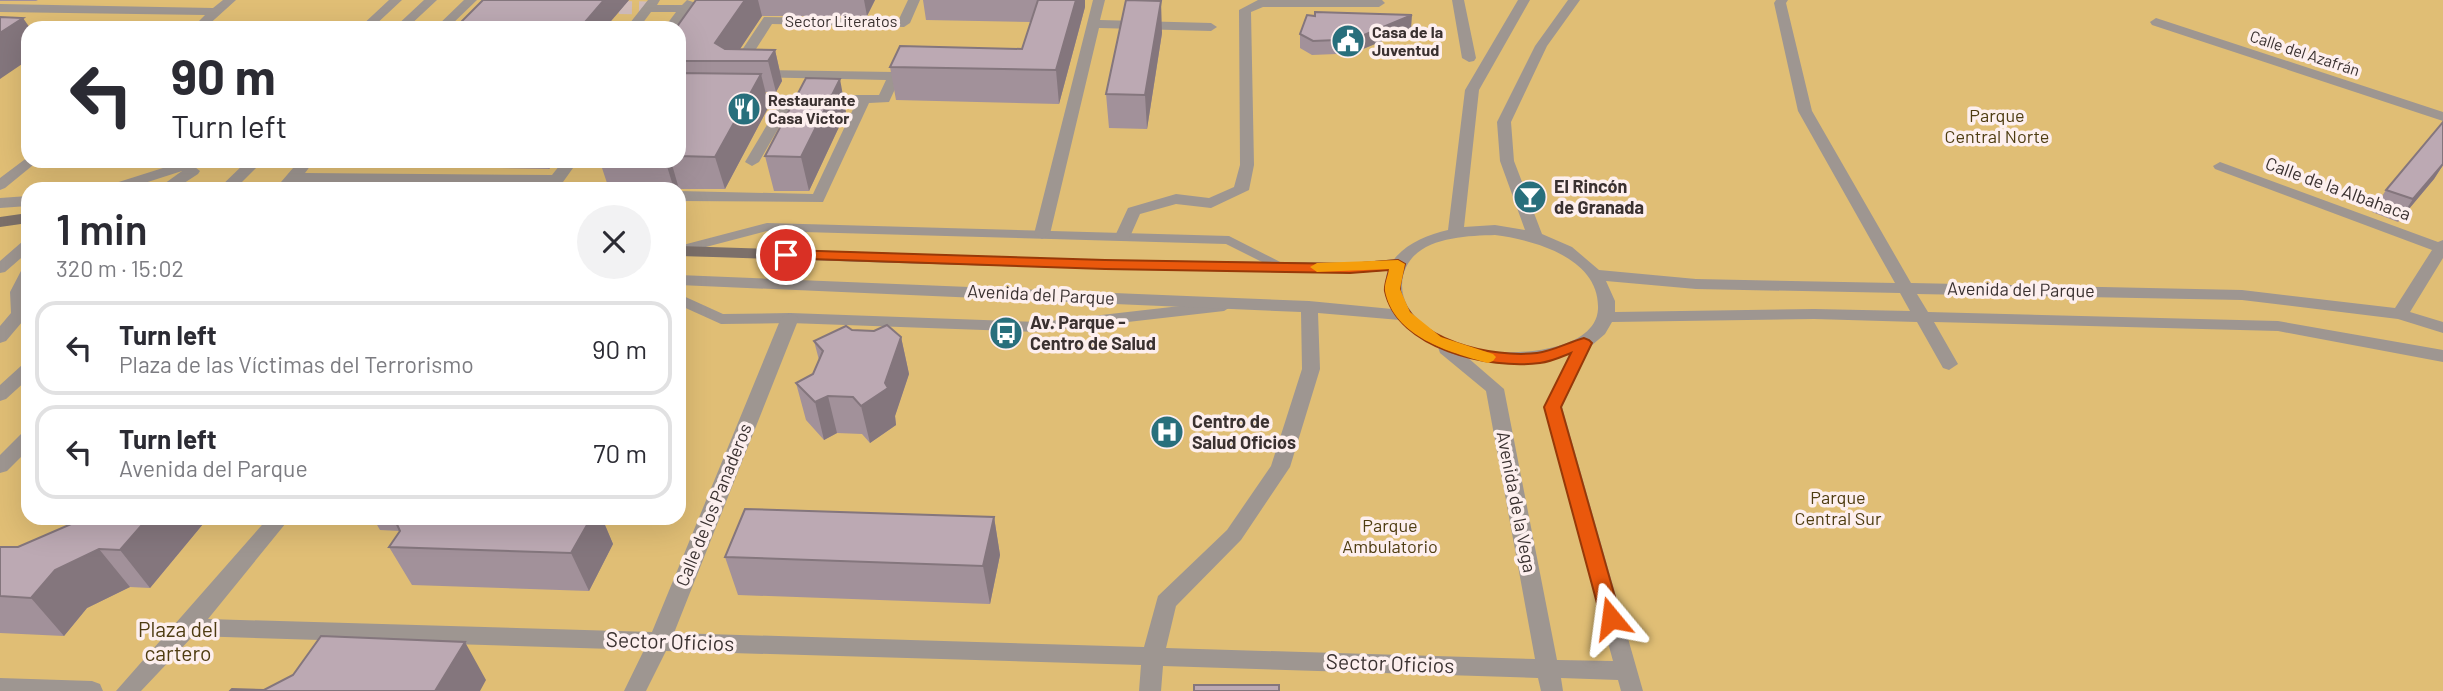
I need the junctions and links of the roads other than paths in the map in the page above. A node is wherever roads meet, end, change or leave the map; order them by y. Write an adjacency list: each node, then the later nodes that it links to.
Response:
1 (230, 0): 15 (street)
2 (396, 0): 17 (street)
3 (431, 0): 18 (street)
4 (471, 0): 19 (street)
5 (914, 0): 26 (street, Sector Literatos)
6 (1099, 0): 23 (street)
7 (1458, 0): 25 (street)
8 (1524, 0): 51 (street)
9 (1574, 0): 54 (street)
10 (1782, 0): 81 (street)
11 (1379, 3): 53 (street)
12 (651, 4): 13 (street); 20 (street)
13 (689, 4): 21 (street)
14 (0, 8): 15 (street)
15 (217, 12): 16 (street)
16 (206, 21)
17 (373, 21)
18 (408, 21)
19 (449, 21)
20 (638, 21)
21 (676, 21)
22 (2156, 22): 31 (street, Calle del Azafrán)
23 (1093, 24): 24 (street); 52 (street)
24 (1211, 27)
25 (1469, 58)
26 (852, 75): 29 (street); 30 (street, Sector Literatos)
27 (734, 99): 28 (street)
28 (789, 99): 29 (street); 32 (street)
29 (842, 99): 30 (street)
30 (864, 100): 46 (street)
31 (2443, 117)
32 (752, 162)
33 (2220, 166): 55 (street, Calle de la Albahaca)
34 (22, 168): 45 (street)
35 (178, 168): 40 (street)
36 (197, 168): 41 (street)
37 (248, 168): 42 (street)
38 (301, 168): 39 (street)
39 (294, 177): 43 (street); 44 (street)
40 (133, 182)
41 (176, 182)
42 (234, 182)
43 (289, 182)
44 (480, 182)
45 (0, 185)
46 (686, 197)
47 (21, 202): 48 (street)
48 (0, 203)
49 (21, 219): 50 (street)
50 (0, 222)
51 (1456, 232): 54 (street); 59 (street)
52 (1042, 234): 53 (lane); 56 (lane)
53 (1123, 236): 60 (lane)
54 (1535, 237): 62 (street)
55 (2442, 247): 70 (street)
56 (686, 249)
57 (21, 250): 61 (lane)
58 (686, 251): 60 (street, Avenida del Parque)
59 (1398, 264): 60 (street, Avenida del Parque); 72 (street)
60 (1283, 267)
61 (0, 269)
62 (1596, 275): 70 (street, Avenida del Parque); 73 (street)
63 (21, 280): 69 (street)
64 (686, 280): 66 (street, Avenida del Parque)
65 (686, 302): 74 (lane)
66 (1241, 303): 67 (street, Avenida del Parque); 74 (lane)
67 (1309, 306): 72 (street, Avenida del Parque); 89 (street)
68 (0, 308): 71 (street)
69 (21, 310)
70 (2400, 314): 76 (street, Avenida del Parque)
71 (21, 315)
72 (1403, 315): 78 (street)
73 (1606, 317): 79 (street); 80 (street, Avenida del Parque)
74 (790, 318): 88 (street, Calle de los Panaderos)
75 (21, 319): 77 (street)
76 (2443, 328)
77 (0, 337)
78 (1435, 341): 79 (street); 90 (street, Avenida de la Vega)
79 (1584, 343): 91 (street)
80 (2443, 356)
81 (1949, 363)
82 (21, 376): 83 (street)
83 (0, 395)
84 (21, 446): 85 (street)
85 (0, 466)
86 (274, 525): 87 (street)
87 (188, 628): 88 (street, Sector Oficios); 94 (street)
88 (659, 642): 89 (street, Sector Oficios); 95 (street, Calle de los Panaderos)
89 (1153, 657): 90 (street, Sector Oficios); 96 (street)
90 (1548, 669): 91 (street, Sector Oficios); 97 (street, Avenida de la Vega)
91 (1629, 681)
92 (0, 688): 93 (street)
93 (92, 691)
94 (127, 691)
95 (635, 691)
96 (1150, 691)
97 (1552, 691)

